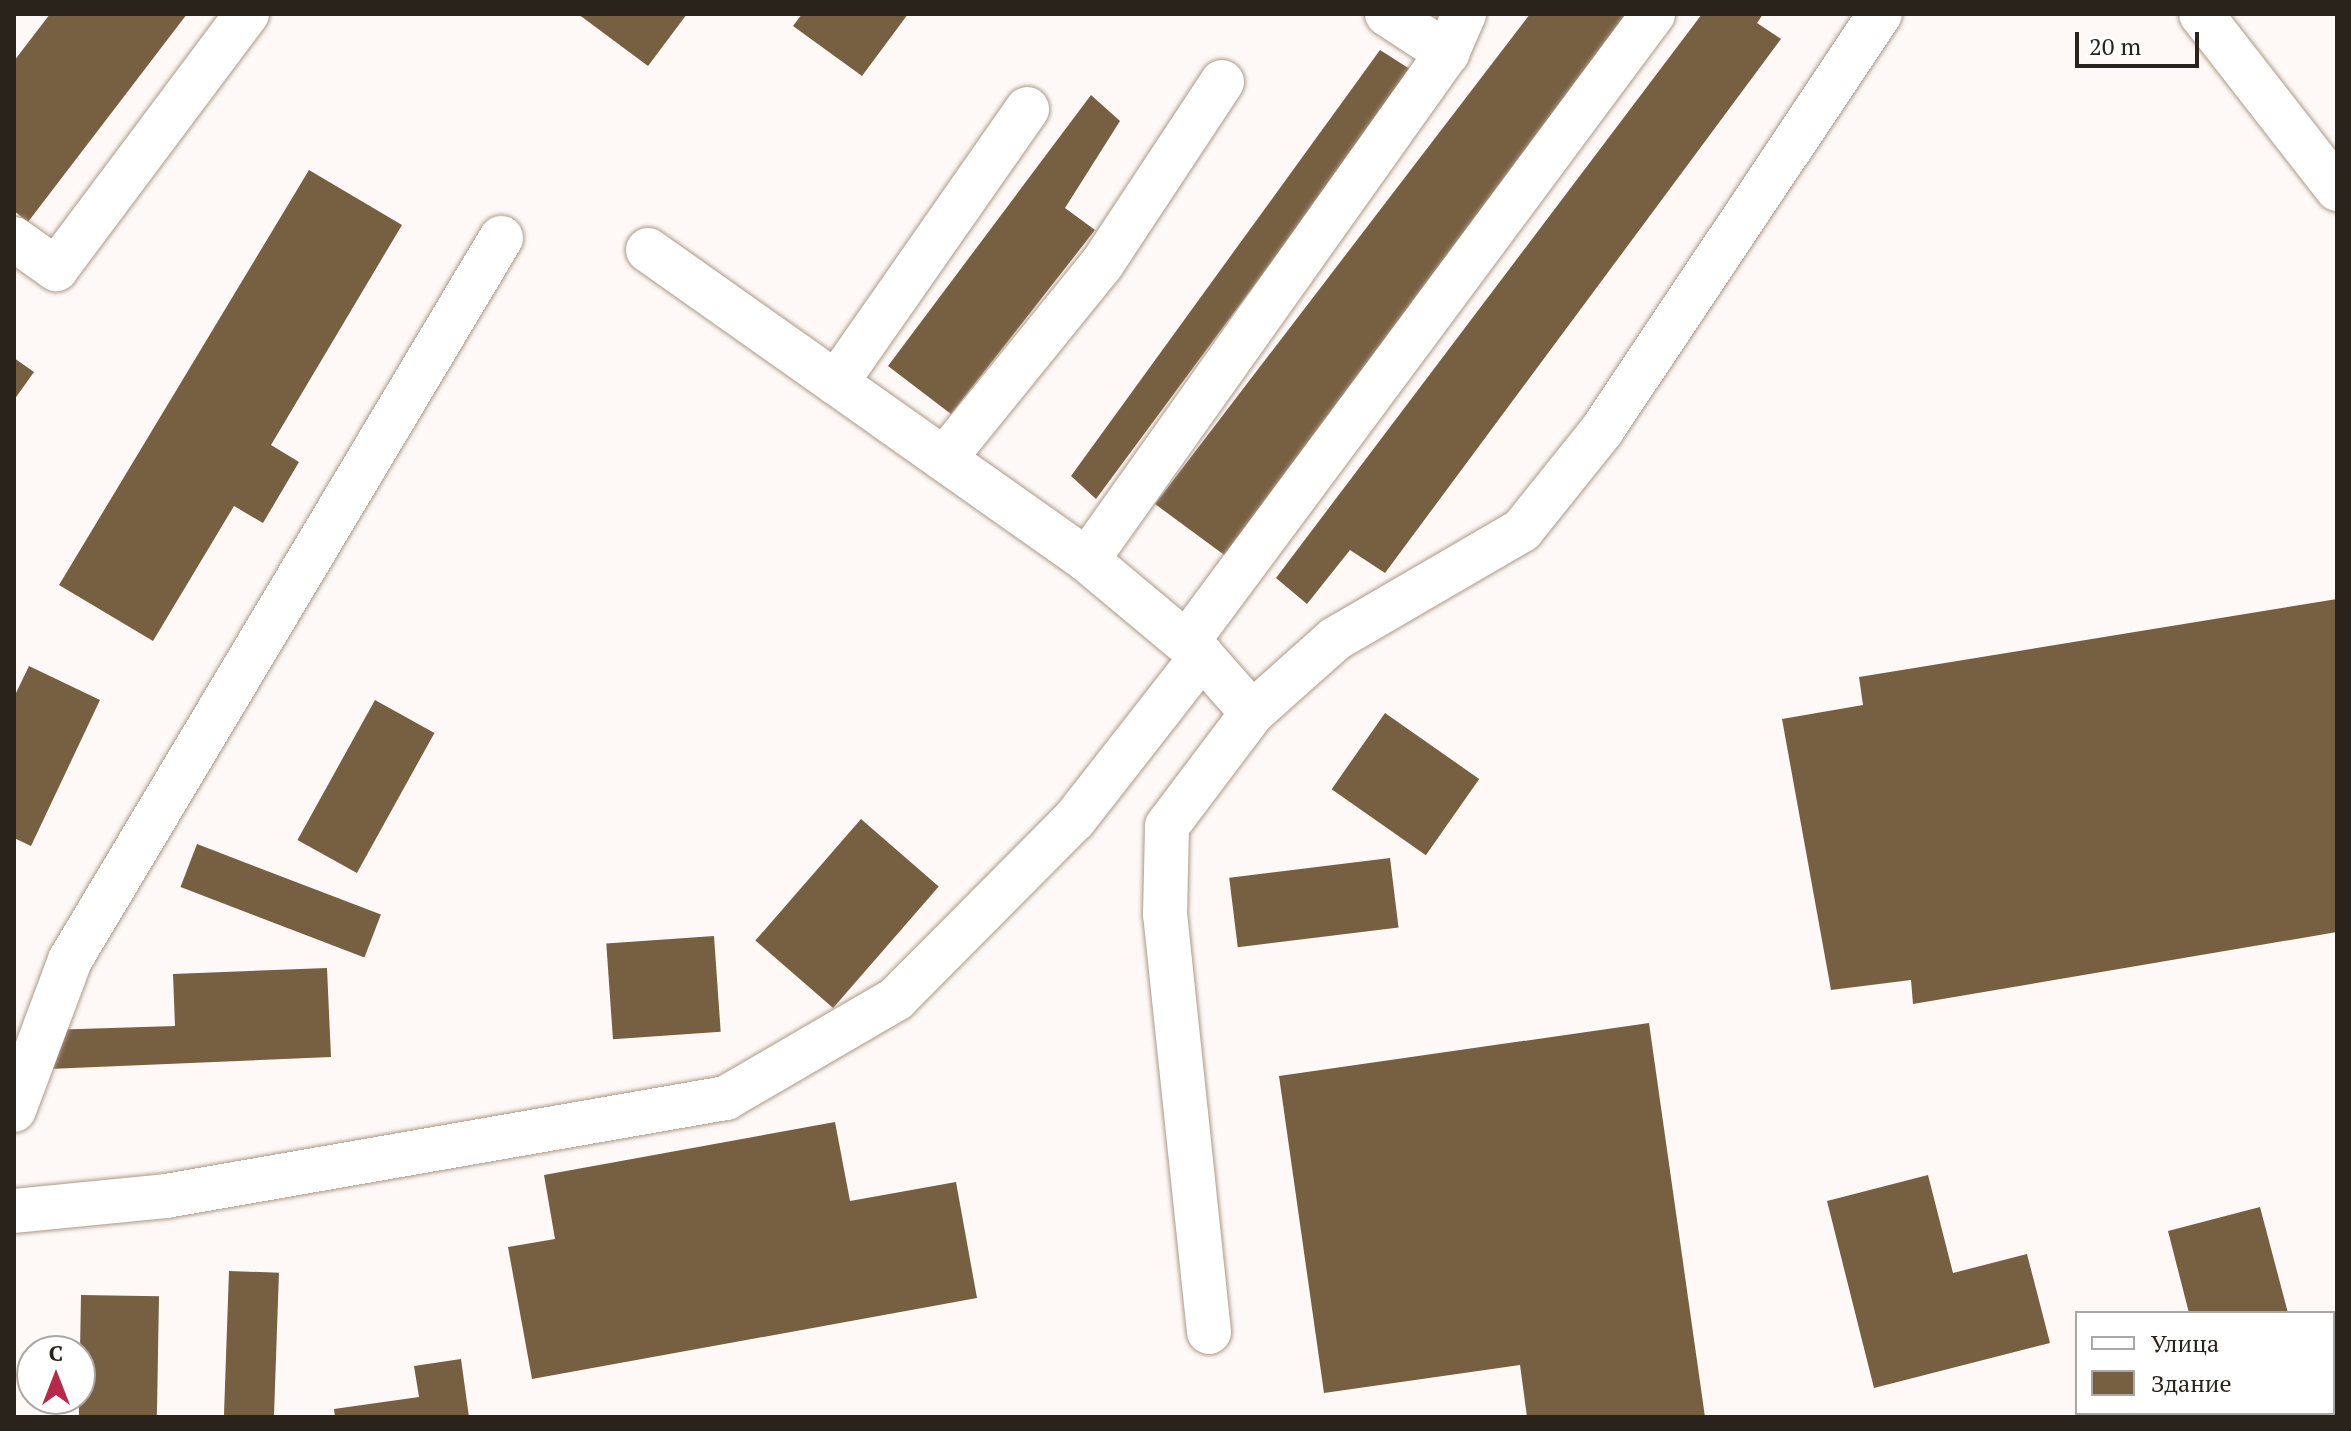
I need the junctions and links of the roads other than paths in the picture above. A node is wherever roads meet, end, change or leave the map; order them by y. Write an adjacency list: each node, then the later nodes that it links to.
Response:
1 (247, 14): 12 (street)
2 (1387, 14): 7 (street)
3 (1464, 14): 7 (street)
4 (1653, 14): 17 (street)
5 (1880, 14): 18 (street)
6 (2201, 14): 10 (street)
7 (1447, 53): 16 (street)
8 (1222, 82): 15 (street)
9 (1027, 109): 14 (street)
10 (2337, 189)
11 (501, 238): 19 (street)
12 (14, 239)
13 (648, 250): 14 (street)
14 (836, 383): 15 (street)
15 (944, 459): 16 (street)
16 (1087, 560): 17 (street)
17 (1194, 649): 18 (street); 21 (street)
18 (1252, 713): 22 (street)
19 (14, 1110)
20 (14, 1202): 21 (street)
21 (14, 1211)
22 (1209, 1332)

